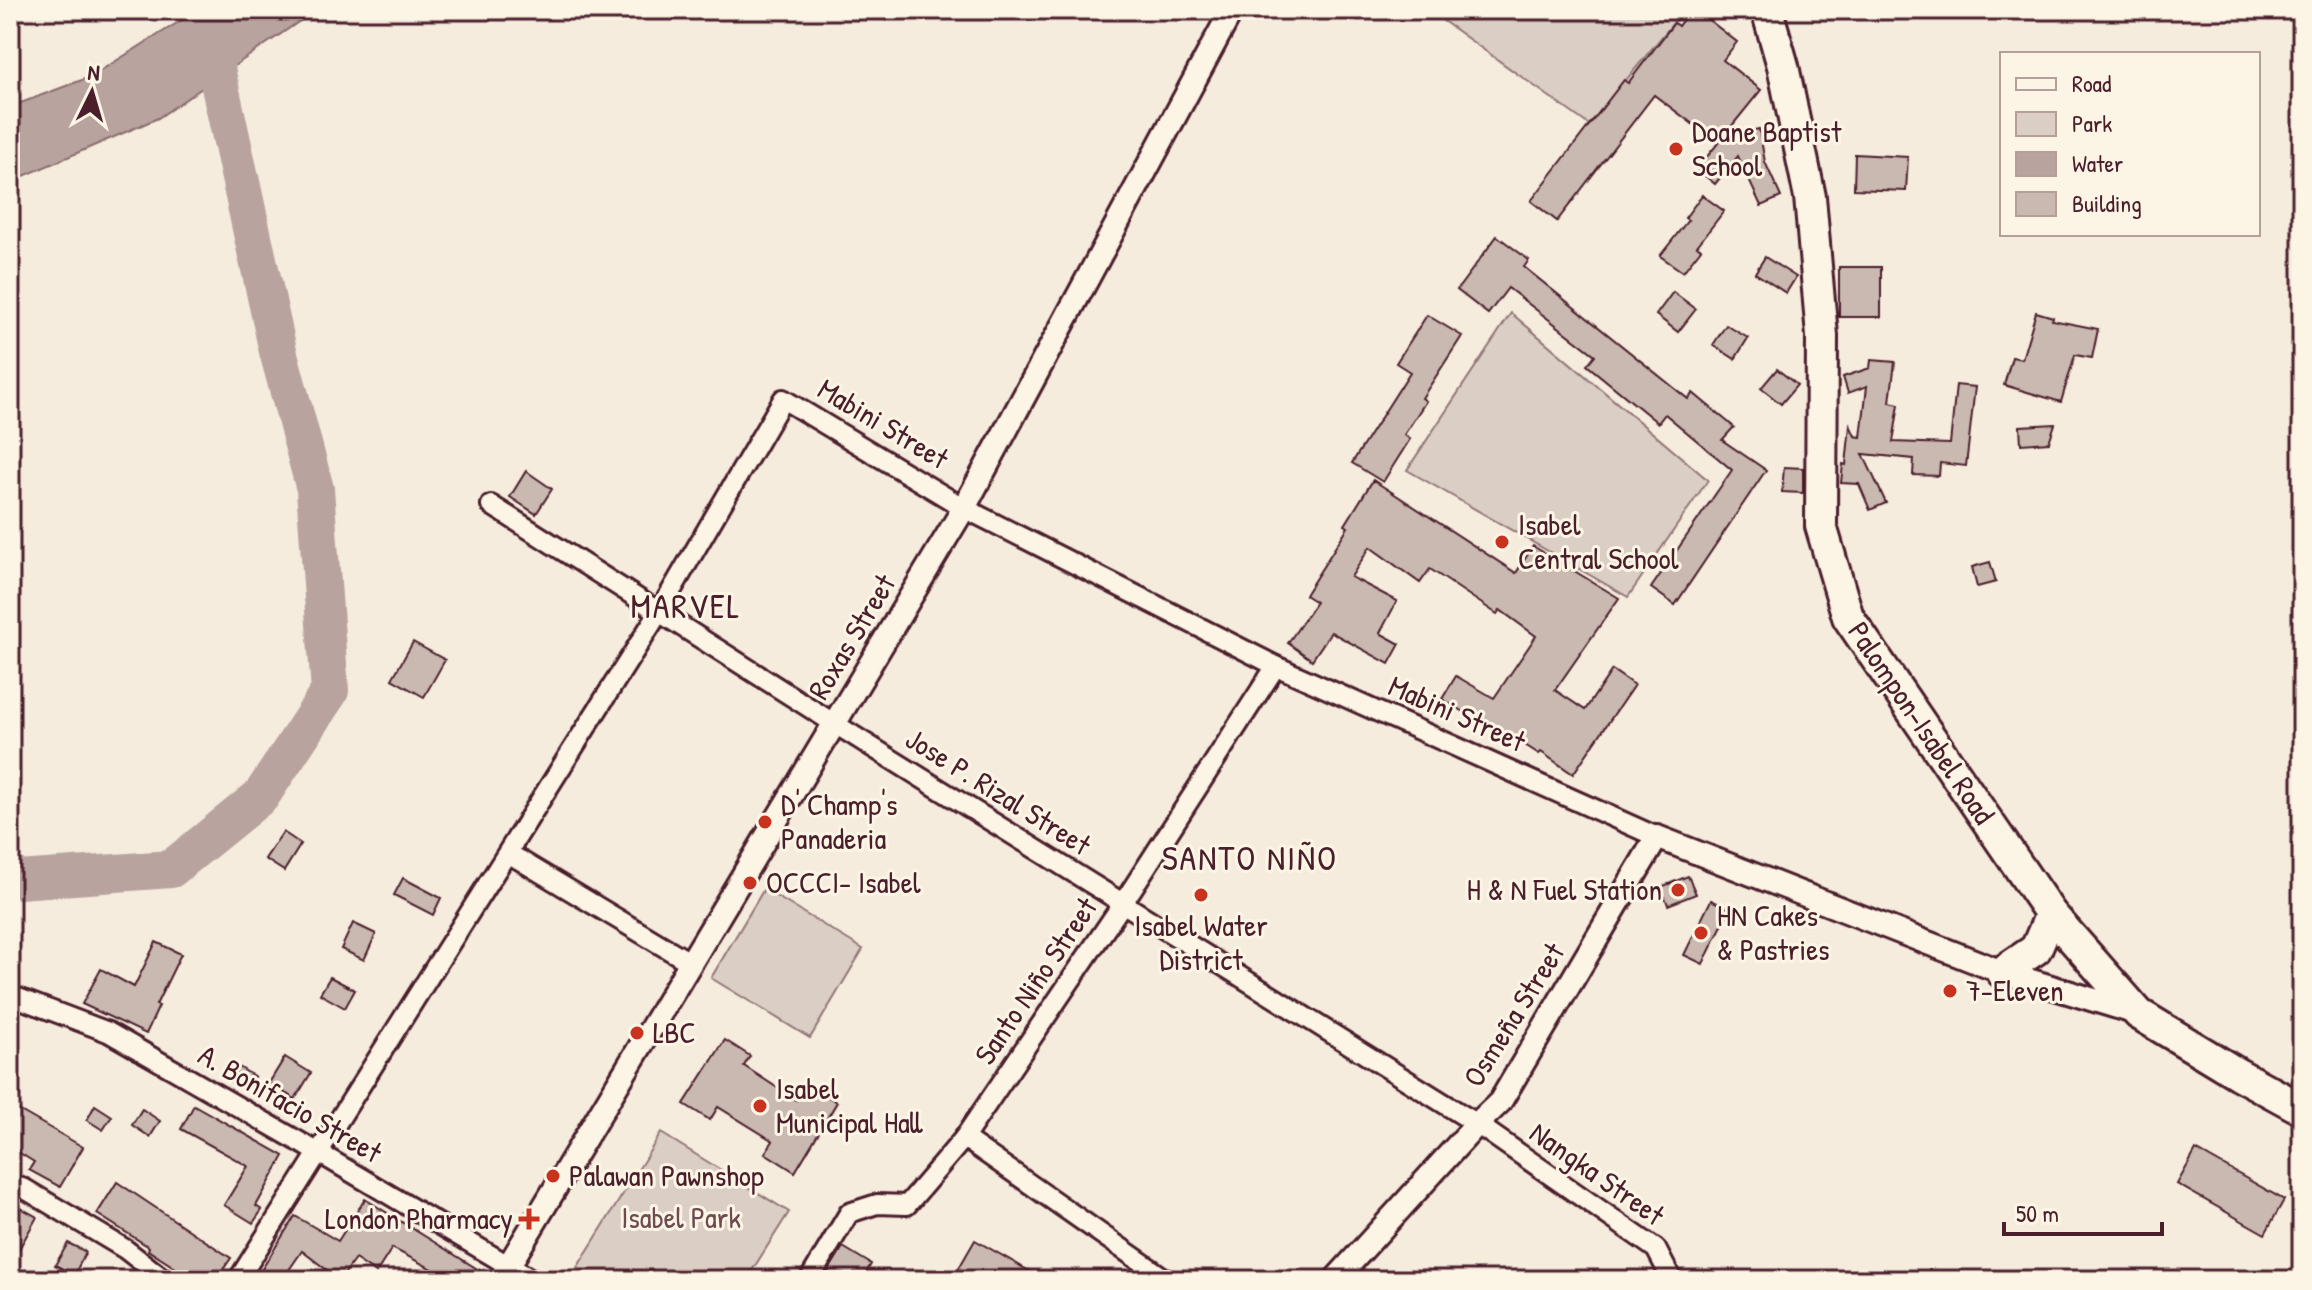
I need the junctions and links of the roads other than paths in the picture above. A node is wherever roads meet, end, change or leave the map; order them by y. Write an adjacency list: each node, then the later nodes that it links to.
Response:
1 (1232, 10): 4 (street, Roxas Street)
2 (1767, 10): 11 (highway, Palompon-Isabel Road)
3 (491, 505): 5 (street, Jose P. Rizal Street)
4 (964, 508): 5 (street, Mabini Street); 6 (street, Mabini Street); 7 (street, Roxas Street)
5 (659, 612): 7 (street, Jose P. Rizal Street); 9 (street)
6 (1276, 666): 8 (street, Mabini Street); 10 (street, Santo Niño Street)
7 (835, 724): 10 (street, Jose P. Rizal Street); 12 (street, Roxas Street)
8 (1657, 837): 13 (street, Mabini Street); 17 (street, Osmeña Street)
9 (508, 853): 12 (street); 19 (street)
10 (1123, 903): 17 (street, Jose P. Rizal Street); 18 (street, Santo Niño Street)
11 (2051, 914): 13 (highway); 15 (highway, Palompon-Isabel Road)
12 (691, 963): 21 (street, Roxas Street)
13 (2002, 972): 15 (street, Mabini Street)
14 (10, 995): 19 (street, A. Bonifacio Street)
15 (2139, 1014): 16 (highway, Palompon-Isabel Road)
16 (2302, 1109)
17 (1477, 1124): 27 (street, Osmeña Street); 28 (street, Nangka Street)
18 (964, 1138): 25 (street, Santo Niño Street); 26 (street)
19 (319, 1153): 21 (street, A. Bonifacio Street); 23 (street)
20 (10, 1184): 22 (street)
21 (504, 1272): 24 (street, A. Bonifacio Street)
22 (165, 1280)
23 (238, 1280)
24 (533, 1280)
25 (809, 1280)
26 (1167, 1280)
27 (1335, 1280)
28 (1672, 1280)

